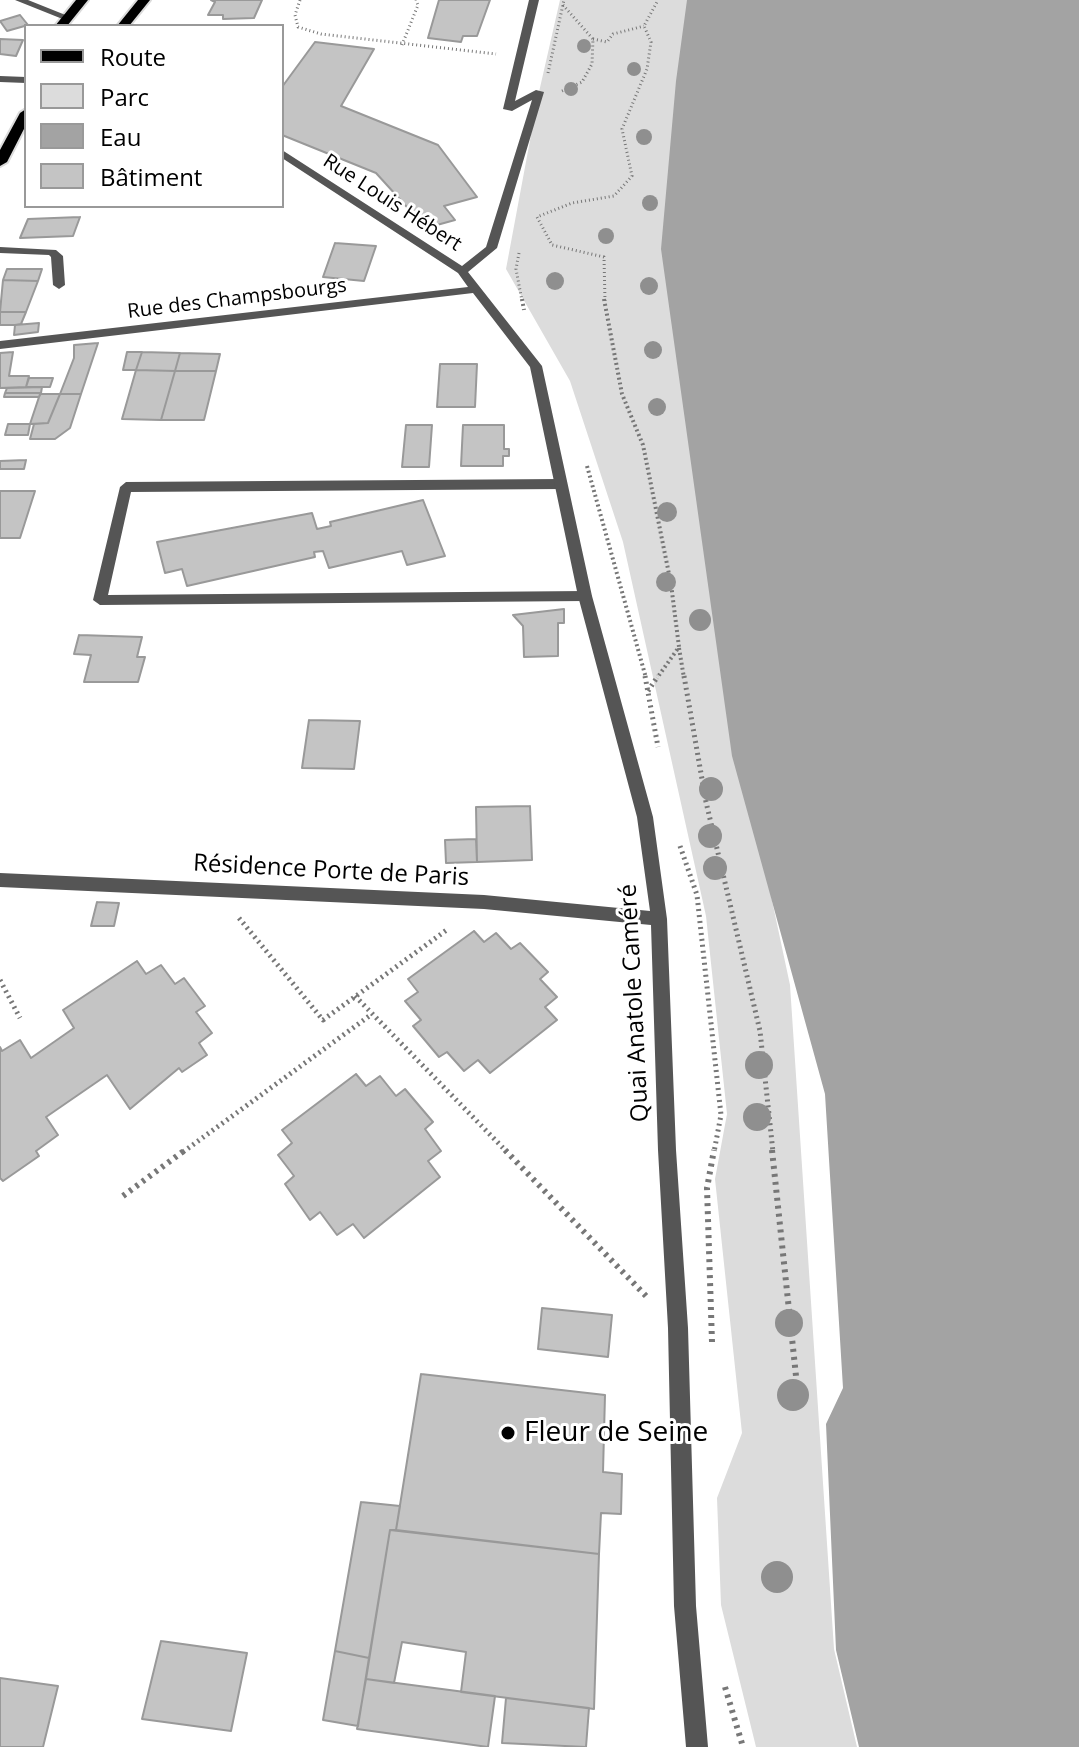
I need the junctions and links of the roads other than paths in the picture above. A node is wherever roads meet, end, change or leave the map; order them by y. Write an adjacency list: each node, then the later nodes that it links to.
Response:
1 (20, 0): 5 (street)
2 (82, 0): 5 (main road)
3 (144, 0): 6 (main road)
4 (534, 0): 13 (street)
5 (64, 22)
6 (125, 24)
7 (0, 79): 8 (street)
8 (24, 80)
9 (24, 117): 11 (main road)
10 (284, 154): 13 (street, Rue Louis Hébert)
11 (0, 162)
12 (0, 250): 14 (street)
13 (462, 271): 15 (street, Rue Louis Hébert)
14 (59, 285)
15 (478, 289): 16 (street, Rue des Champsbourgs); 17 (street, Quai Anatole Caméré)
16 (0, 345)
17 (561, 484): 18 (street, Quai Anatole Caméré); 18 (street)
18 (585, 596): 20 (street, Quai Anatole Caméré)
19 (0, 880): 20 (street, Résidence Porte de Paris)
20 (659, 919): 21 (street, Quai Anatole Caméré)
21 (697, 1747)

